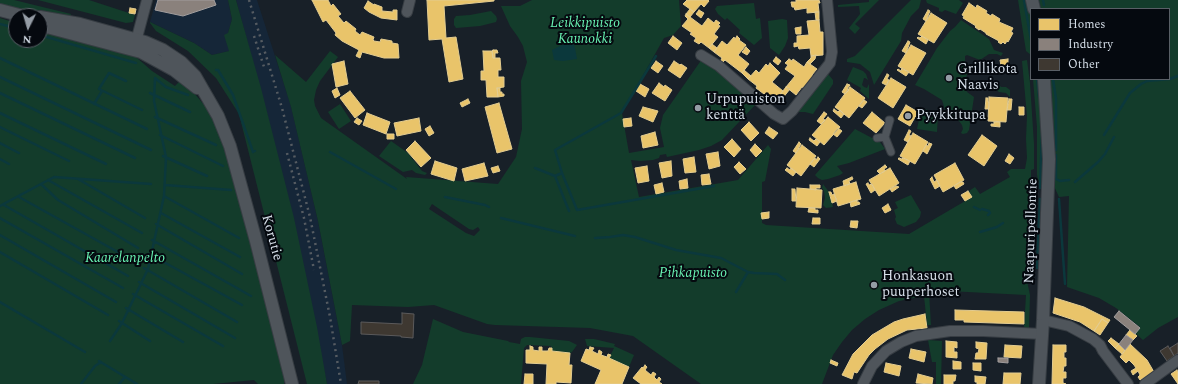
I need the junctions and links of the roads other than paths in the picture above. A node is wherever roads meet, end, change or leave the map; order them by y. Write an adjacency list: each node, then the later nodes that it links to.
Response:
1 (147, 0): 7 (street)
2 (410, 0): 4 (street)
3 (827, 0): 8 (street)
4 (407, 12)
5 (48, 18): 7 (street, Korutie)
6 (48, 26): 7 (street, Korutie)
7 (135, 44): 17 (street, Korutie)
8 (701, 55)
9 (1044, 80): 14 (street, Naapuripellontie)
10 (890, 120): 11 (street)
11 (885, 137): 12 (street); 13 (street)
12 (877, 138)
13 (891, 152)
14 (1043, 320): 15 (street, Naapuripellontie); 20 (street)
15 (1042, 334): 18 (street); 19 (street, Naapuripellontie)
16 (1178, 360): 21 (street)
17 (292, 384)
18 (863, 384)
19 (1039, 384)
20 (1128, 384)
21 (1146, 384)

